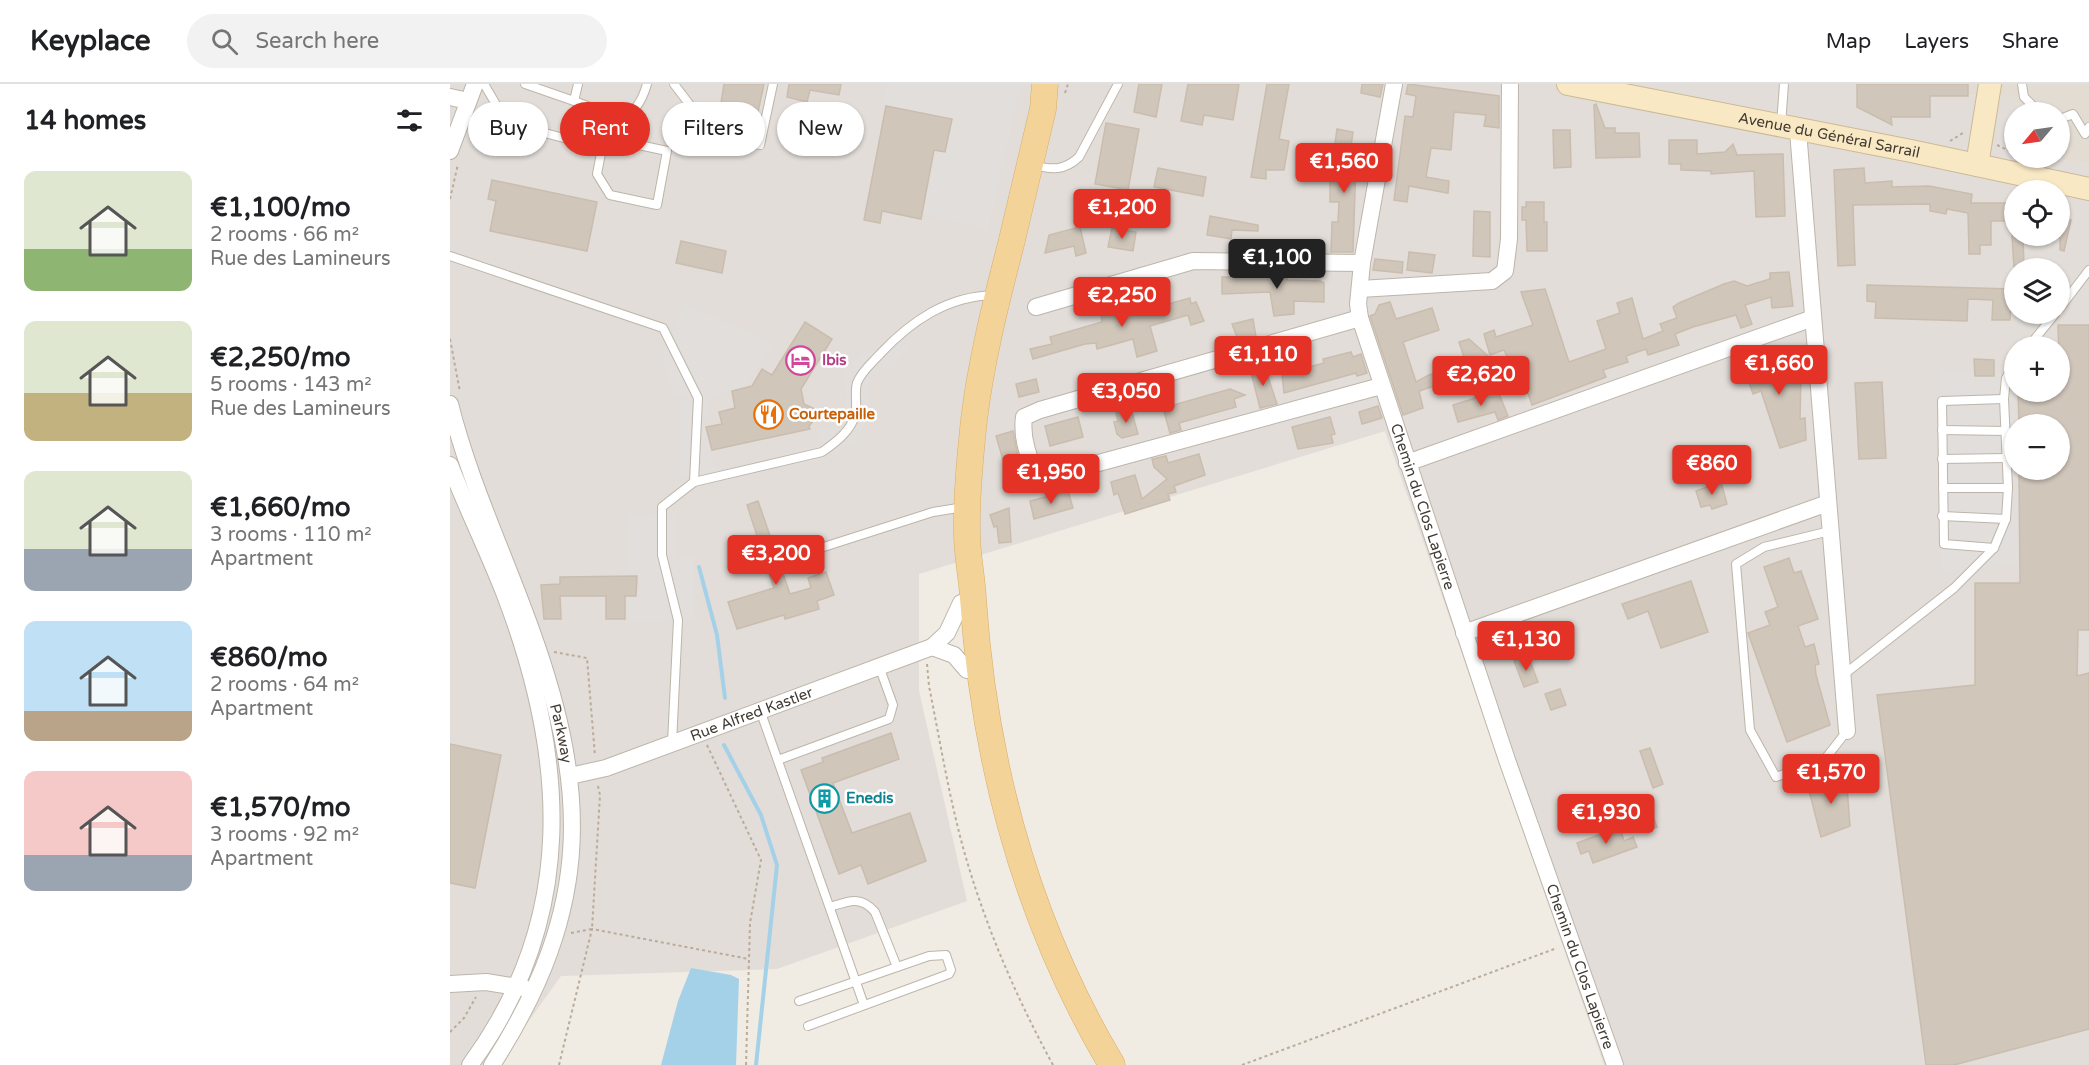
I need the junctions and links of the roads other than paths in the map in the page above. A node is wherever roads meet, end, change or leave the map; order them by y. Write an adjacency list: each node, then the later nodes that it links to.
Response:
1 (453, 84): 18 (street)
2 (475, 84): 20 (street)
3 (484, 84): 27 (lane)
4 (525, 84): 21 (lane)
5 (578, 84): 21 (lane)
6 (647, 84): 21 (lane)
7 (674, 84): 8 (lane)
8 (773, 84)
9 (1045, 84): 23 (main road)
10 (1055, 84): 23 (main road)
11 (1118, 84): 30 (lane)
12 (1394, 84): 34 (street, Chemin du Clos Lapierre)
13 (1510, 84): 36 (street)
14 (1568, 84): 26 (main road, Avenue du Général Sarrail)
15 (1784, 84): 26 (lane)
16 (1990, 84): 31 (main road)
17 (2022, 84): 22 (lane)
18 (450, 90)
19 (450, 97): 20 (street)
20 (468, 101): 29 (street)
21 (574, 101)
22 (2029, 102)
23 (1043, 109): 30 (main road)
24 (2070, 115): 25 (lane)
25 (2089, 127)
26 (1789, 129): 31 (main road, Avenue du Général Sarrail); 41 (street)
27 (560, 137)
28 (602, 148): 28 (lane)
29 (450, 151)
30 (1030, 164): 37 (main road)
31 (1977, 165): 32 (main road, Avenue du Général Sarrail)
32 (2089, 189)
33 (450, 256): 54 (lane)
34 (1362, 263): 36 (street, Chemin du Clos Lapierre); 39 (street)
35 (2089, 270): 38 (lane)
36 (1360, 289): 40 (street, Chemin du Clos Lapierre)
37 (998, 295): 54 (lane); 58 (main road)
38 (2070, 295)
39 (1036, 307)
40 (1360, 318): 44 (street, Chemin du Clos Lapierre); 44 (street)
41 (1813, 318): 51 (street); 57 (street)
42 (2047, 324): 43 (lane)
43 (2037, 336)
44 (1381, 386): 51 (street, Chemin du Clos Lapierre)
45 (2004, 399): 47 (lane)
46 (450, 404): 75 (street, Parkway)
47 (1942, 430): 48 (lane); 50 (lane)
48 (2004, 431)
49 (2004, 458): 50 (lane)
50 (1942, 459): 55 (lane)
51 (1407, 463): 66 (street, Chemin du Clos Lapierre)
52 (450, 465): 80 (street, Parkway)
53 (2008, 480): 56 (lane)
54 (694, 482): 73 (lane)
55 (1943, 488): 56 (lane); 59 (lane)
56 (2008, 488): 60 (lane)
57 (1828, 503): 61 (street); 66 (street)
58 (967, 507): 62 (main road); 64 (lane)
59 (1942, 516): 60 (lane); 63 (lane)
60 (2006, 519): 63 (lane)
61 (1830, 531): 70 (street); 72 (lane)
62 (967, 535): 65 (main road); 88 (main road)
63 (1994, 548): 70 (lane)
64 (783, 560)
65 (961, 603): 67 (street, Rue Alfred Kastler); 69 (main road)
66 (1464, 633): 89 (street, Chemin du Clos Lapierre)
67 (929, 648): 68 (street, Rue Alfred Kastler); 69 (street)
68 (879, 666): 71 (street, Rue Alfred Kastler); 74 (lane)
69 (967, 670): 87 (main road)
70 (1842, 676): 72 (street)
71 (760, 710): 73 (street, Rue Alfred Kastler); 74 (lane)
72 (1847, 731)
73 (672, 743): 75 (street, Rue Alfred Kastler)
74 (778, 760): 76 (lane)
75 (570, 776): 81 (street, Parkway)
76 (830, 907): 77 (lane); 78 (lane)
77 (897, 967): 78 (lane); 83 (lane)
78 (856, 982): 82 (lane); 83 (lane)
79 (450, 984): 80 (street)
80 (516, 985): 81 (street); 85 (street, Parkway)
81 (534, 992): 86 (street, Parkway)
82 (799, 1001)
83 (864, 1005): 84 (lane)
84 (808, 1026)
85 (470, 1065)
86 (492, 1065)
87 (1099, 1065)
88 (1112, 1065)
89 (1615, 1065)

